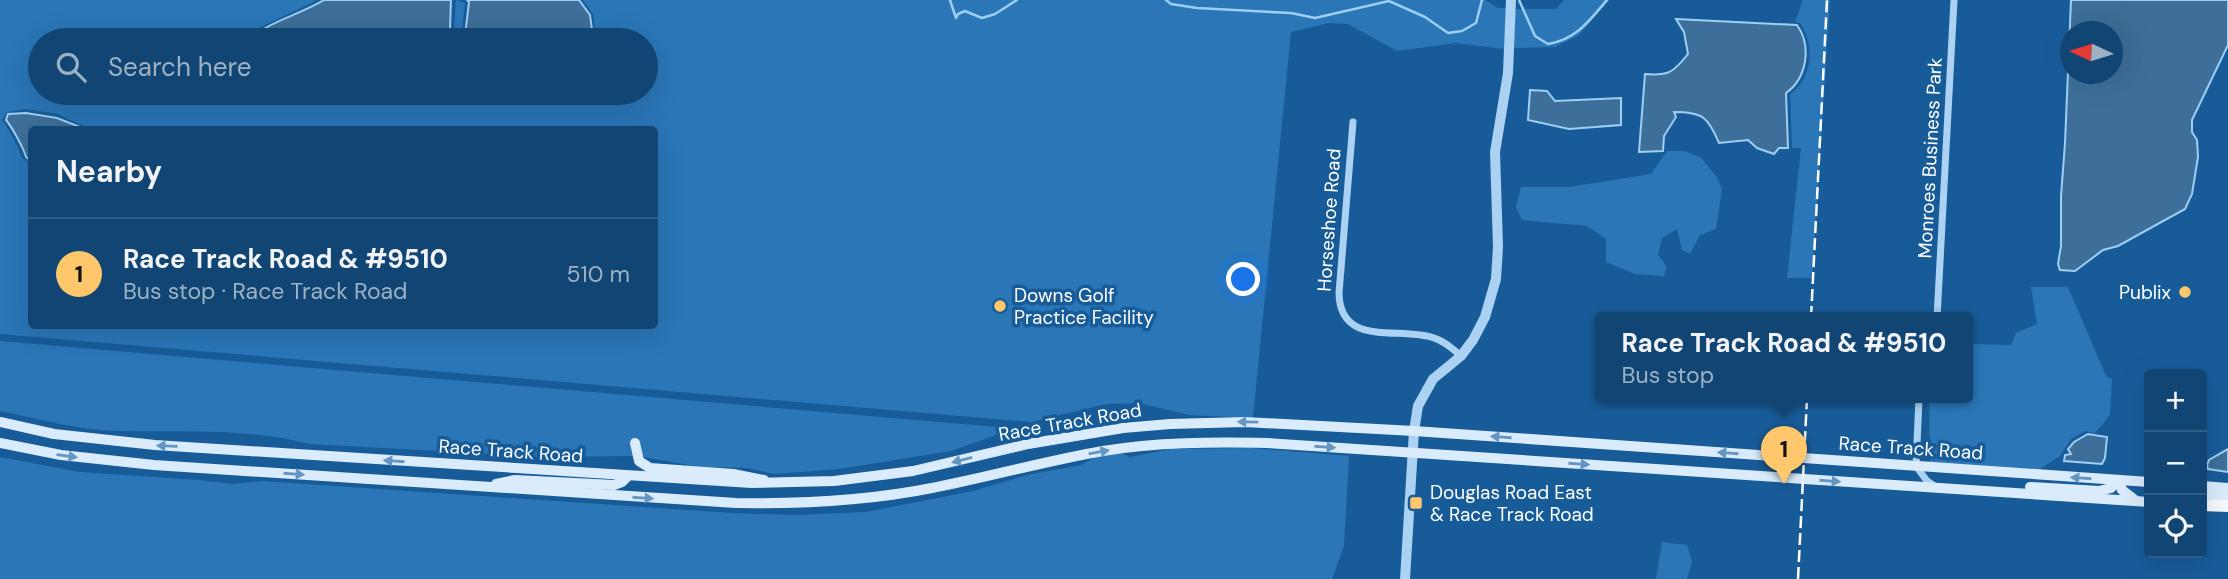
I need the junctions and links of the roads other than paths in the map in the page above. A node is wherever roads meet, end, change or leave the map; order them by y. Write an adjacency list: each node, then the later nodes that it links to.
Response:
1 (1511, 0): 5 (street)
2 (1954, 0): 4 (street, Monroes Business Park)
3 (1353, 122): 5 (street, Horseshoe Road)
4 (1937, 312)
5 (1461, 356): 8 (street)
6 (1919, 403): 12 (street)
7 (0, 422): 14 (main road, Race Track Road, one-way to 7)
8 (1414, 431): 11 (street); 12 (main road, Race Track Road, one-way to 8); 17 (main road, Race Track Road, one-way to 17)
9 (0, 443): 19 (main road, Race Track Road, one-way to 19)
10 (635, 443): 17 (main road)
11 (1413, 453): 19 (main road, Race Track Road, one-way to 11); 20 (main road, Race Track Road, one-way to 20); 31 (street)
12 (1916, 466): 13 (main road, Race Track Road); 20 (street)
13 (1967, 470): 15 (main road, Race Track Road, one-way to 13); 22 (main road)
14 (627, 477): 17 (main road, Race Track Road); 19 (main road)
15 (2119, 480): 16 (main road, Race Track Road); 23 (main road); 26 (main road)
16 (2144, 482)
17 (777, 484)
18 (2207, 486): 21 (main road)
19 (487, 487)
20 (1938, 488): 22 (main road, Race Track Road)
21 (2228, 488)
22 (1979, 491): 23 (main road, Race Track Road)
23 (1996, 492): 26 (main road, Race Track Road)
24 (2207, 494): 25 (main road)
25 (2228, 496)
26 (2143, 502)
27 (2228, 506): 28 (main road)
28 (2207, 508)
29 (2207, 509): 30 (main road)
30 (2228, 513)
31 (1405, 579)

